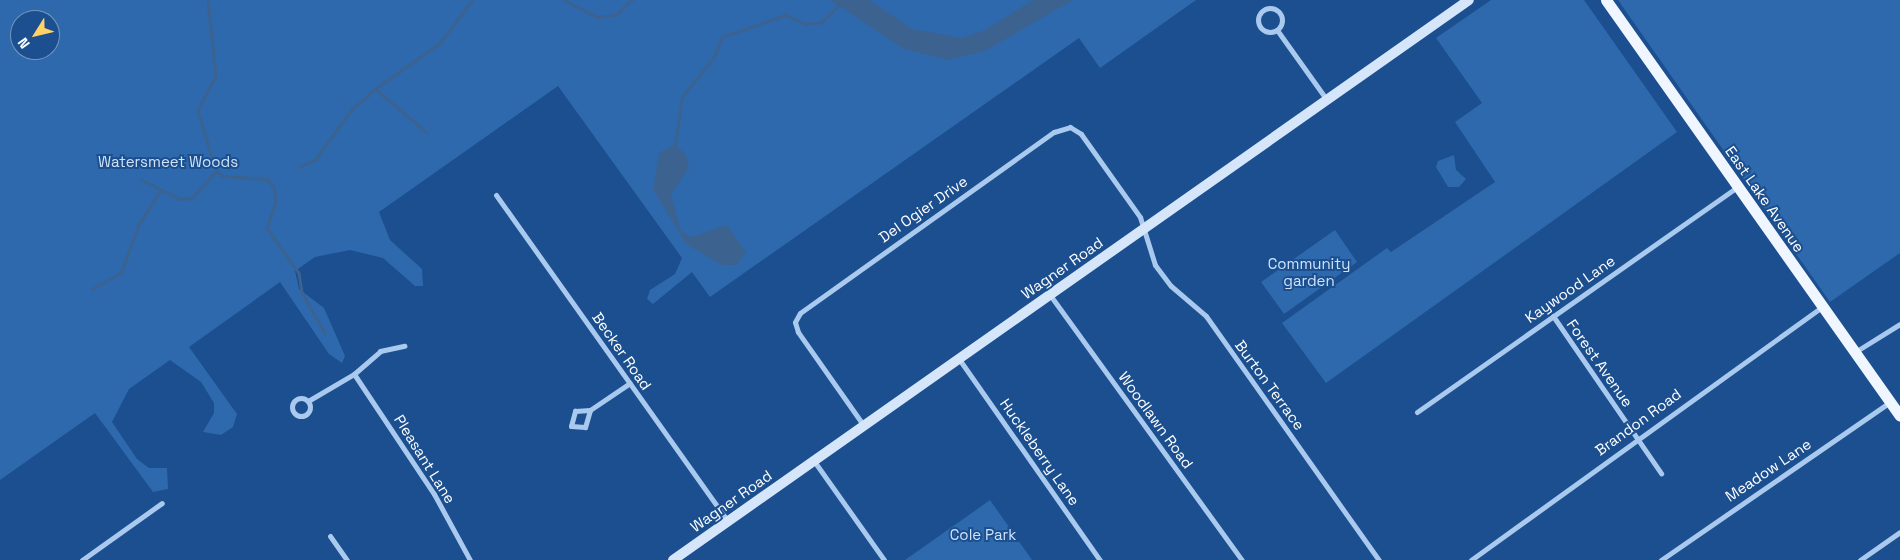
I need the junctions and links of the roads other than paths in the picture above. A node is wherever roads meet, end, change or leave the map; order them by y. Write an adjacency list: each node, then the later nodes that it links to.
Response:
1 (1469, 0): 4 (street, Wagner Road)
2 (1606, 0): 5 (main road, East Lake Avenue)
3 (1278, 30): 3 (street); 4 (street)
4 (1327, 100): 7 (street, Wagner Road)
5 (1737, 186): 9 (main road, East Lake Avenue); 10 (street, Kaywood Lane)
6 (496, 195): 16 (street, Becker Road)
7 (1146, 227): 8 (street, Wagner Road); 22 (street, Del Ogier Drive); 37 (street, Burton Terrace)
8 (1050, 295): 14 (street, Wagner Road); 36 (street, Woodlawn Road)
9 (1822, 307): 13 (main road, East Lake Avenue); 23 (street, Brandon Road)
10 (1552, 316): 20 (street, Kaywood Lane); 23 (street, Forest Avenue)
11 (1900, 324): 13 (street)
12 (404, 346): 15 (street)
13 (1855, 352): 18 (main road, East Lake Avenue)
14 (959, 358): 22 (street, Wagner Road); 35 (street, Huckleberry Lane)
15 (354, 374): 17 (street); 32 (street, Pleasant Lane)
16 (630, 383): 19 (street); 27 (street, Becker Road)
17 (308, 401)
18 (1890, 402): 21 (main road, East Lake Avenue); 39 (street, Meadow Lane)
19 (590, 410): 19 (street)
20 (1417, 412)
21 (1900, 416)
22 (864, 426): 24 (street, Wagner Road)
23 (1636, 438): 25 (street, Forest Avenue); 38 (street, Brandon Road)
24 (813, 461): 27 (street, Wagner Road); 34 (street)
25 (1661, 473)
26 (162, 504): 30 (street)
27 (728, 521): 33 (street, Wagner Road)
28 (1900, 532): 40 (street)
29 (330, 536): 31 (street)
30 (82, 560)
31 (346, 560)
32 (470, 560)
33 (672, 560)
34 (884, 560)
35 (1100, 560)
36 (1242, 560)
37 (1378, 560)
38 (1471, 560)
39 (1661, 560)
40 (1860, 560)

